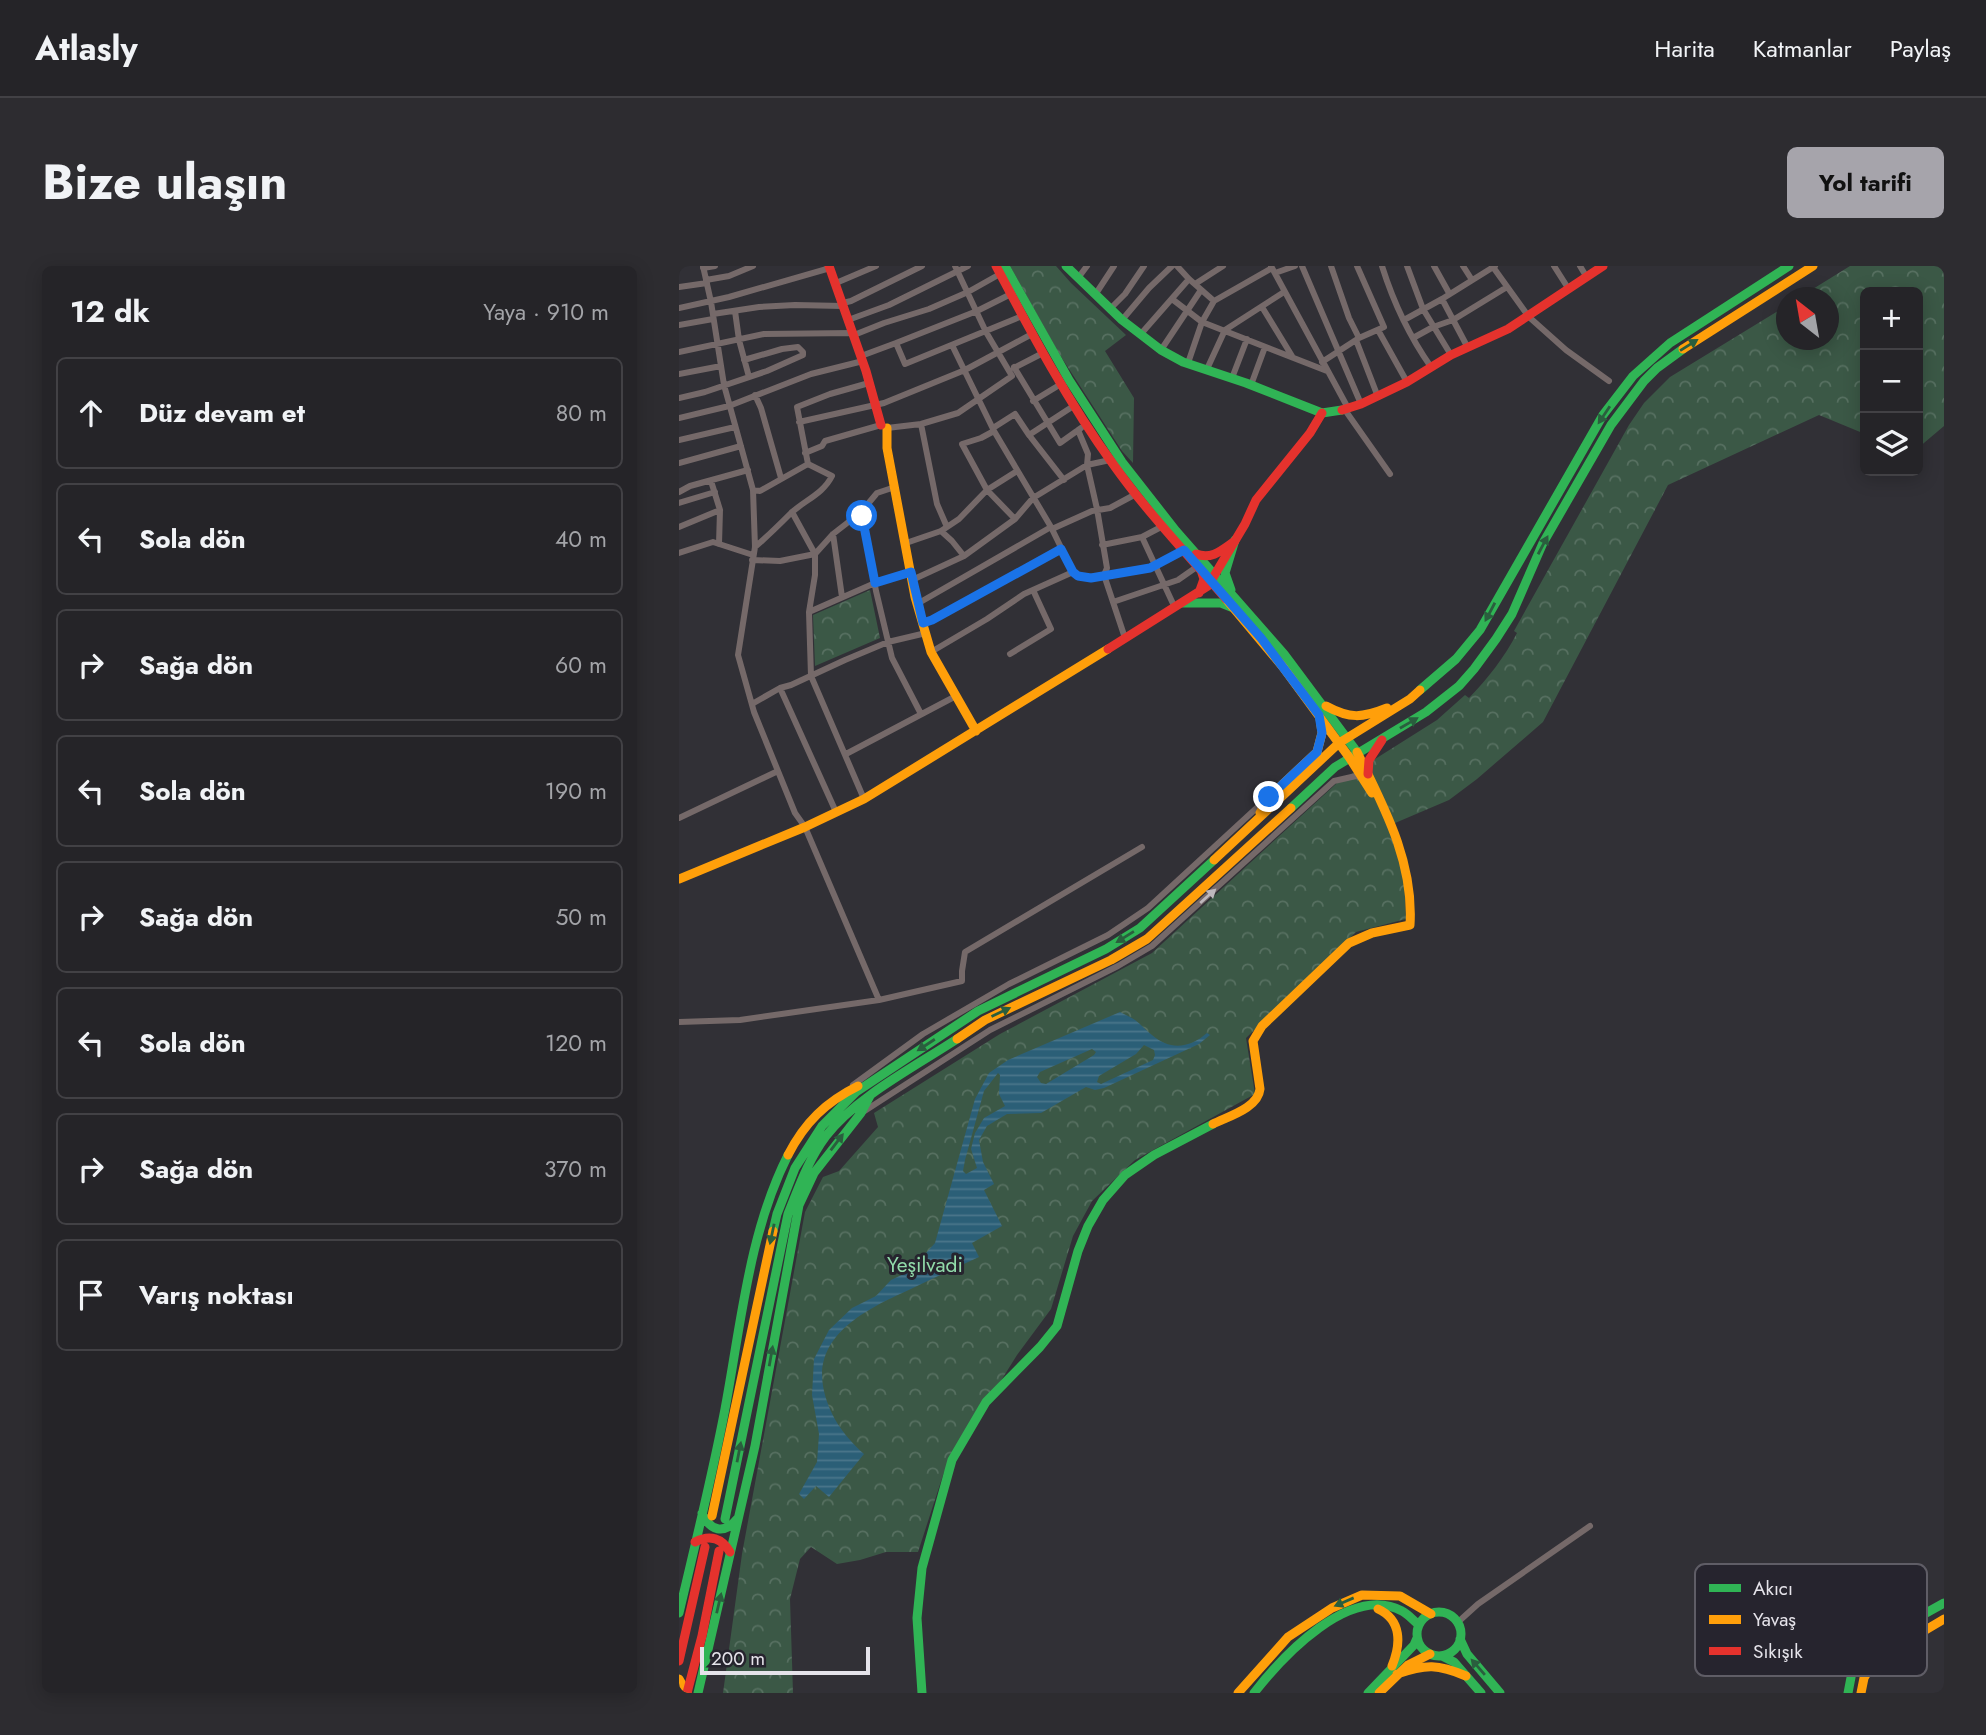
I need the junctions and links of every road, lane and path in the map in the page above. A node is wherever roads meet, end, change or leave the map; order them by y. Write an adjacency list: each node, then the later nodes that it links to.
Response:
1 (715, 266): 26 (street)
2 (753, 266): 36 (street)
3 (876, 266): 38 (street)
4 (922, 266): 52 (street)
5 (968, 266): 29 (street)
6 (1066, 266): 34 (main road)
7 (1087, 266): 34 (street)
8 (1114, 266): 47 (street)
9 (1144, 266): 55 (street)
10 (1171, 266): 64 (street)
11 (1177, 266): 37 (street)
12 (1223, 266): 32 (street)
13 (1295, 266): 31 (street)
14 (1302, 266): 87 (street)
15 (1331, 266): 78 (street)
16 (1357, 266): 71 (street)
17 (1382, 266): 65 (street)
18 (1407, 266): 56 (street)
19 (1434, 266): 46 (street)
20 (1463, 266): 35 (street)
21 (1554, 266): 41 (street)
22 (1580, 266): 33 (street)
23 (1602, 266): 33 (main road)
24 (1789, 266): 200 (main road, one-way to 200)
25 (1813, 266): 206 (main road, one-way to 25)
26 (703, 267): 36 (street)
27 (830, 267): 38 (main road); 51 (street)
28 (1494, 267): 35 (street); 40 (street)
29 (957, 268): 43 (street); 63 (street)
30 (1001, 269): 43 (street); 45 (main road); 172 (main road)
31 (1273, 269): 44 (street); 50 (street)
32 (1212, 270): 37 (street)
33 (1586, 276): 41 (main road)
34 (1078, 278): 47 (main road)
35 (1472, 280): 46 (street)
36 (706, 282): 39 (street); 51 (street)
37 (1192, 282): 42 (street); 48 (street)
38 (836, 283): 52 (main road)
39 (679, 287)
40 (1507, 287): 62 (street); 66 (street)
41 (1568, 288): 62 (main road)
42 (1201, 290): 50 (street); 57 (street)
43 (968, 292): 59 (street); 73 (street)
44 (1285, 292): 53 (street); 94 (street)
45 (1011, 293): 59 (street); 60 (main road)
46 (1449, 293): 49 (street)
47 (1094, 295): 55 (main road)
48 (1172, 299): 57 (street); 75 (street)
49 (1443, 299): 56 (street); 66 (street)
50 (1214, 301): 67 (street)
51 (711, 302): 54 (street); 61 (street)
52 (843, 304): 58 (street); 63 (main road)
53 (1262, 307): 70 (street); 91 (street)
54 (679, 308)
55 (1110, 309): 64 (main road)
56 (1423, 309): 65 (street); 69 (street)
57 (1187, 310): 67 (street); 85 (street)
58 (735, 311): 61 (street); 79 (street)
59 (977, 311): 72 (street); 80 (street)
60 (1022, 316): 72 (street); 74 (main road)
61 (713, 317): 68 (street); 81 (street)
62 (1528, 317): 84 (main road); 105 (street)
63 (848, 320): 73 (main road)
64 (1122, 320): 75 (main road)
65 (1404, 320): 76 (street)
66 (1453, 320): 69 (street); 84 (street)
67 (1202, 322): 70 (street); 95 (street)
68 (679, 325)
69 (1433, 327): 76 (street); 90 (street)
70 (1224, 330): 77 (street); 99 (street)
71 (1378, 330): 78 (street); 106 (street)
72 (986, 332): 82 (street); 88 (street)
73 (854, 334): 79 (street); 92 (main road)
74 (1033, 334): 88 (street); 89 (main road)
75 (1140, 335): 85 (main road)
76 (1413, 338): 97 (street)
77 (1247, 339): 83 (street); 104 (street)
78 (1358, 339): 87 (street); 112 (street)
79 (739, 340): 81 (street); 93 (street)
80 (896, 343): 82 (street); 92 (street)
81 (717, 344): 86 (street); 96 (street)
82 (952, 345): 100 (street)
83 (1265, 346): 91 (street); 110 (street)
84 (1468, 348): 90 (main road)
85 (1161, 350): 95 (main road)
86 (679, 352)
87 (1340, 352): 94 (street); 117 (street)
88 (998, 353): 98 (street); 100 (street)
89 (1043, 353): 98 (street); 108 (main road)
90 (1451, 355): 97 (main road)
91 (1292, 357): 101 (street)
92 (862, 359): 107 (main road); 111 (street)
93 (744, 360): 103 (street); 103 (street)
94 (1322, 362): 101 (street)
95 (1188, 363): 99 (main road)
96 (721, 366): 102 (street); 109 (street)
97 (1431, 367): 106 (main road)
98 (1012, 369): 114 (street); 115 (street)
99 (1207, 369): 104 (main road)
100 (965, 370): 114 (street); 116 (street)
101 (1327, 371): 120 (street)
102 (679, 374)
103 (749, 377): 109 (street)
104 (1232, 378): 110 (main road)
105 (1609, 381)
106 (1407, 382): 112 (main road)
107 (869, 383): 116 (main road); 123 (street)
108 (1062, 384): 115 (street); 118 (main road)
109 (724, 385): 113 (street); 119 (street)
110 (1251, 385): 121 (main road)
111 (755, 395): 119 (street); 141 (street)
112 (1378, 397): 117 (main road)
113 (679, 398)
114 (979, 400): 125 (street); 129 (street)
115 (1033, 401): 124 (street)
116 (876, 404): 123 (street); 127 (main road)
117 (1361, 404): 120 (main road)
118 (1075, 405): 124 (street); 128 (main road)
119 (729, 406): 122 (street); 126 (street)
120 (1346, 409): 121 (main road); 140 (street)
121 (1322, 413): 163 (main road)
122 (679, 418)
123 (799, 422): 133 (street)
124 (1047, 422): 128 (street); 130 (street)
125 (921, 424): 127 (street); 160 (street)
126 (735, 427): 131 (street); 132 (street)
127 (884, 427): 133 (street); 144 (main road)
128 (1082, 427): 134 (main road); 137 (street)
129 (994, 429): 130 (street); 139 (street); 146 (street)
130 (1028, 435): 142 (street)
131 (679, 440)
132 (741, 446): 135 (street); 138 (street)
133 (805, 453): 136 (street)
134 (1110, 460): 137 (street); 149 (main road)
135 (679, 463)
136 (807, 464): 141 (street); 154 (street)
137 (1087, 465): 142 (street); 153 (street)
138 (748, 470): 143 (street); 145 (street)
139 (1017, 471): 146 (street); 150 (street)
140 (1390, 474)
141 (781, 478): 145 (street)
142 (1064, 480): 150 (street)
143 (711, 481): 147 (street); 148 (street)
144 (895, 487): 155 (street); 164 (main road)
145 (753, 490): 170 (street)
146 (987, 490): 156 (street); 160 (street)
147 (679, 492)
148 (715, 492): 151 (street); 152 (street)
149 (1136, 495): 153 (street); 157 (main road)
150 (1033, 498): 156 (street); 159 (street)
151 (679, 503)
152 (720, 510): 158 (street); 165 (street)
153 (1098, 510): 159 (street); 166 (street)
154 (792, 512): 170 (street); 171 (street)
155 (862, 516): 161 (street); 180 (street)
156 (1015, 519): 173 (street)
157 (1163, 526): 162 (street); 168 (main road)
158 (679, 527)
159 (1051, 528): 167 (street); 187 (street)
160 (944, 529): 164 (street); 173 (street)
161 (833, 534): 171 (street); 185 (street)
162 (1142, 537): 166 (street); 174 (street)
163 (1235, 540): 172 (main road); 179 (main road); 184 (main road)
164 (906, 543): 178 (main road)
165 (719, 544): 169 (street); 170 (street)
166 (1102, 545): 177 (street)
167 (1061, 549): 176 (street); 191 (street)
168 (1184, 550): 174 (street); 175 (main road)
169 (679, 552)
170 (753, 554): 171 (street); 202 (street)
171 (814, 554): 190 (street)
172 (1196, 554): 179 (main road)
173 (964, 556): 178 (street)
174 (1156, 565): 177 (street); 181 (street)
175 (1199, 568): 179 (main road); 181 (street); 183 (main road)
176 (1073, 572): 177 (street); 182 (street)
177 (1104, 575): 186 (street)
178 (911, 576): 180 (street); 187 (main road)
179 (1213, 578): 183 (main road); 184 (main road); 189 (main road)
180 (875, 583): 185 (street); 194 (street)
181 (1165, 585): 186 (street); 188 (street)
182 (1033, 590): 195 (street); 196 (street)
183 (1199, 593): 188 (main road)
184 (1233, 595): 201 (main road)
185 (842, 597): 190 (street)
186 (1113, 602): 193 (street)
187 (917, 604): 191 (main road)
188 (1179, 606): 189 (main road); 193 (main road)
189 (1237, 611): 204 (main road)
190 (809, 612): 197 (street)
191 (923, 623): 192 (main road)
192 (926, 633): 194 (street); 195 (main road)
193 (1125, 639): 205 (main road)
194 (888, 642): 197 (street); 203 (street)
195 (931, 652): 199 (main road)
196 (1010, 654)
197 (811, 676): 198 (street); 208 (street)
198 (780, 688): 202 (street); 214 (street)
199 (956, 696): 203 (street); 205 (main road)
200 (1410, 699): 201 (main road); 207 (main road)
201 (1320, 702): 207 (main road)
202 (752, 704): 210 (street)
203 (922, 714): 208 (street)
204 (1319, 715): 207 (main road); 212 (main road)
205 (976, 731): 213 (main road)
206 (1385, 737): 209 (main road); 211 (main road)
207 (1343, 741): 209 (main road); 216 (main road)
208 (846, 754): 213 (street)
209 (1353, 755): 211 (main road); 224 (main road, one-way to 209)
210 (778, 771): 215 (street); 217 (street)
211 (1365, 776): 225 (street, one-way to 211); 256 (main road)
212 (1269, 797): 216 (main road); 223 (street)
213 (864, 799): 214 (main road)
214 (836, 812): 217 (main road)
215 (679, 818)
216 (1255, 822): 222 (main road, one-way to 222)
217 (805, 827): 219 (main road); 220 (street)
218 (1142, 847): 220 (street)
219 (679, 879)
220 (879, 1000): 221 (street)
221 (679, 1022)
222 (869, 1082): 223 (main road); 227 (main road, one-way to 227)
223 (842, 1092): 226 (main road)
224 (871, 1094): 225 (main road); 229 (main road, one-way to 224)
225 (861, 1113): 228 (main road, one-way to 225)
226 (702, 1513): 228 (main road); 231 (main road)
227 (712, 1516)
228 (738, 1518): 234 (main road)
229 (725, 1519)
230 (1590, 1526): 242 (street)
231 (695, 1542): 234 (main road); 235 (main road)
232 (705, 1547): 249 (main road)
233 (719, 1551): 255 (main road)
234 (730, 1552): 254 (main road, one-way to 234)
235 (681, 1593): 239 (main road)
236 (1944, 1603): 238 (main road)
237 (1367, 1606): 243 (main road); 250 (main road); 258 (main road)
238 (1927, 1612)
239 (679, 1613)
240 (1431, 1614): 242 (main road); 243 (main road); 257 (main road, one-way to 257)
241 (1944, 1619): 244 (main road)
242 (1457, 1622): 246 (main road)
243 (1419, 1625): 245 (main road)
244 (1927, 1629)
245 (1417, 1638): 247 (main road); 250 (main road)
246 (1460, 1639): 248 (main road); 262 (main road, one-way to 246)
247 (1430, 1654): 248 (main road); 250 (main road)
248 (1443, 1656): 251 (main road)
249 (679, 1661)
250 (1395, 1670): 251 (main road); 259 (main road); 260 (main road)
251 (1466, 1676): 261 (main road)
252 (1865, 1676): 263 (main road)
253 (679, 1679): 255 (main road)
254 (700, 1691)
255 (687, 1693)
256 (922, 1693)
257 (1238, 1693)
258 (1254, 1693)
259 (1368, 1693)
260 (1379, 1693)
261 (1481, 1693)
262 (1500, 1693)
263 (1861, 1693)

